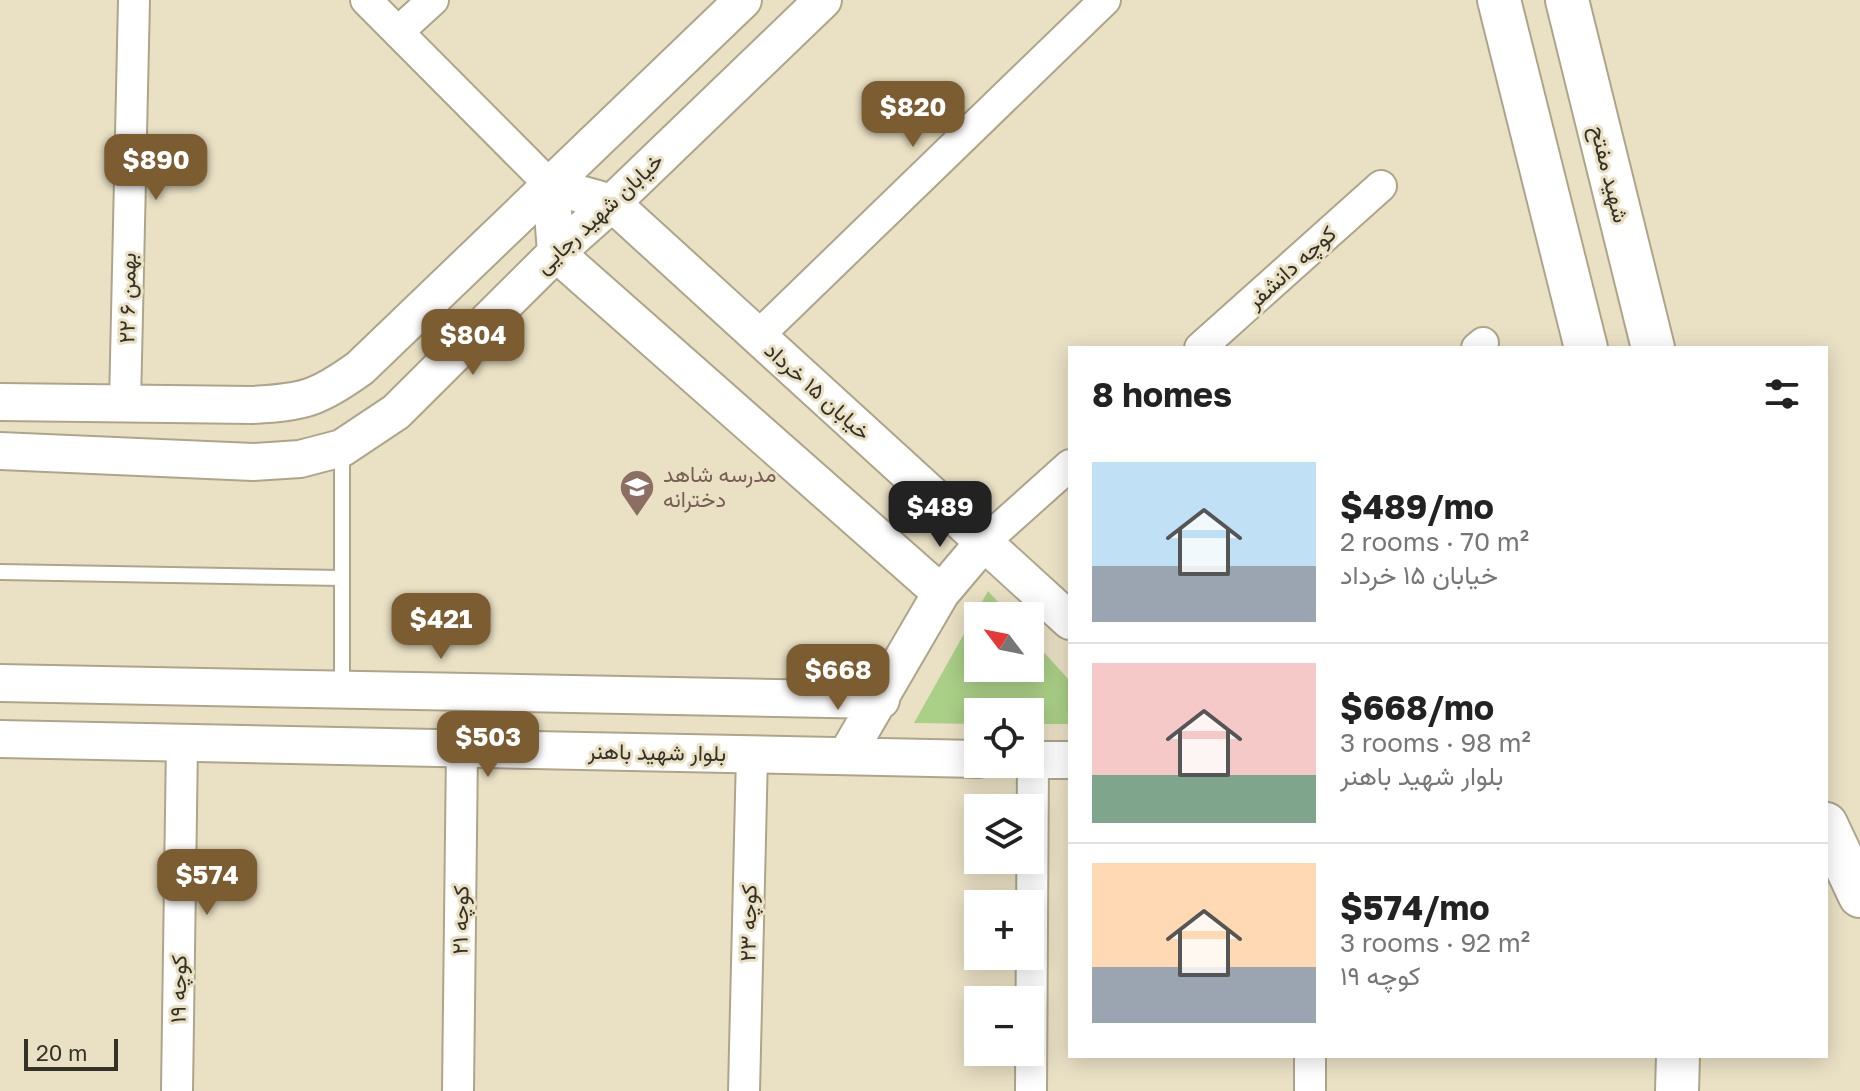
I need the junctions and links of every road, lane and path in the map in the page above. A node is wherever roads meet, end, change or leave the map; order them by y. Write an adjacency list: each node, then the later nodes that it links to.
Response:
1 (134, 0): 19 (street, ۲۲ بهمن ۶)
2 (366, 0): 9 (street, خیابان ۱۵ خرداد)
3 (433, 0): 9 (street)
4 (743, 0): 10 (street)
5 (823, 0): 12 (street, خیابان شهید رجایی)
6 (1105, 0): 14 (street)
7 (1499, 0): 16 (main road)
8 (1567, 0): 17 (main road, شهید مفتح)
9 (398, 32): 10 (street, خیابان ۱۵ خرداد)
10 (551, 186): 12 (street, خیابان ۱۵ خرداد); 13 (street); 19 (street)
11 (1381, 186): 15 (street, کوچه دانشفر)
12 (612, 203): 13 (street, خیابان شهید رجایی); 14 (street, خیابان ۱۵ خرداد)
13 (556, 253): 20 (street, خیابان شهید رجایی); 26 (street)
14 (758, 336): 23 (street, خیابان ۱۵ خرداد)
15 (1202, 346)
16 (1586, 346)
17 (1653, 346)
18 (0, 402): 19 (street)
19 (125, 404)
20 (342, 448): 21 (street, خیابان شهید رجایی); 25 (lane)
21 (0, 451)
22 (1068, 467): 23 (street)
23 (984, 542): 26 (street); 27 (street, خیابان ۱۵ خرداد)
24 (0, 572): 25 (lane)
25 (342, 578): 29 (lane)
26 (941, 593): 30 (street)
27 (1068, 619)
28 (0, 683): 29 (street)
29 (342, 689): 30 (street)
30 (881, 700): 35 (street)
31 (0, 739): 32 (street, بلوار شهید باهنر)
32 (182, 742): 33 (street, بلوار شهید باهنر); 44 (street, کوچه ۱۹)
33 (462, 748): 34 (street, بلوار شهید باهنر); 45 (street, کوچه ۲۱)
34 (752, 754): 35 (street, بلوار شهید باهنر); 46 (street, کوچه ۲۳)
35 (846, 756): 36 (street, بلوار شهید باهنر)
36 (964, 759)
37 (1044, 760): 38 (street)
38 (1068, 760)
39 (1031, 778): 47 (street)
40 (1828, 828): 41 (main road)
41 (1860, 896)
42 (1310, 1058): 48 (street)
43 (1678, 1058): 49 (main road)
44 (177, 1091)
45 (458, 1091)
46 (744, 1091)
47 (1031, 1091)
48 (1310, 1091)
49 (1677, 1091)

